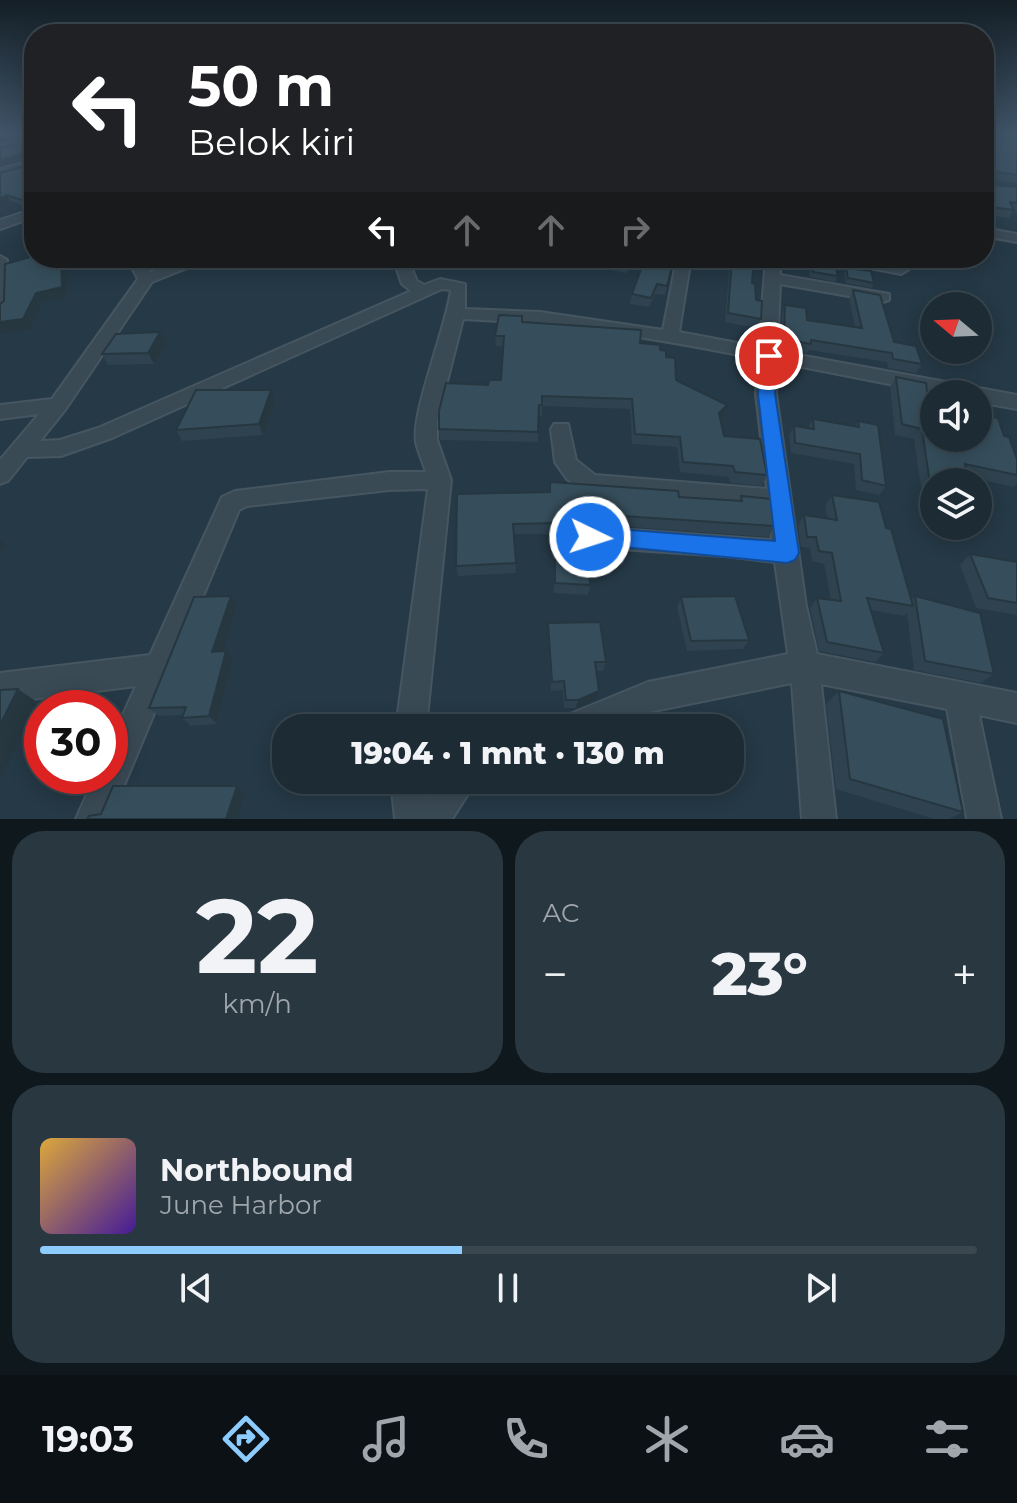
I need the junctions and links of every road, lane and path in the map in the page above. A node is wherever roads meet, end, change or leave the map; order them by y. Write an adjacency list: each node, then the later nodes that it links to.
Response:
1 (24, 217): 2 (street)
2 (0, 225)
3 (994, 234): 4 (street)
4 (1017, 238)
5 (1, 264): 6 (street); 18 (street)
6 (20, 264)
7 (140, 268): 15 (street)
8 (177, 268): 15 (street)
9 (404, 268): 16 (street)
10 (682, 268): 20 (street)
11 (769, 268): 21 (street)
12 (780, 268): 17 (street)
13 (895, 268): 14 (street)
14 (901, 269)
15 (146, 279): 25 (street)
16 (424, 291): 19 (street); 28 (street)
17 (883, 297)
18 (0, 311)
19 (456, 314): 20 (street); 30 (street)
20 (670, 336): 21 (street)
21 (769, 356): 22 (street); 31 (street)
22 (920, 384)
23 (992, 397): 24 (street)
24 (1017, 402)
25 (58, 405): 26 (street); 28 (street)
26 (0, 412)
27 (561, 429): 31 (street)
28 (20, 449): 29 (street)
29 (0, 475)
30 (440, 480): 35 (street); 39 (street)
31 (778, 499): 33 (street)
32 (590, 537): 33 (street)
33 (787, 553): 34 (street)
34 (805, 666): 37 (street); 40 (street); 46 (street)
35 (157, 669): 36 (street); 43 (street)
36 (0, 688)
37 (960, 697): 38 (street); 47 (street)
38 (1017, 708)
39 (413, 714)
40 (607, 714)
41 (409, 794): 44 (street)
42 (447, 794): 45 (street)
43 (93, 819)
44 (412, 819)
45 (433, 819)
46 (819, 819)
47 (984, 819)

